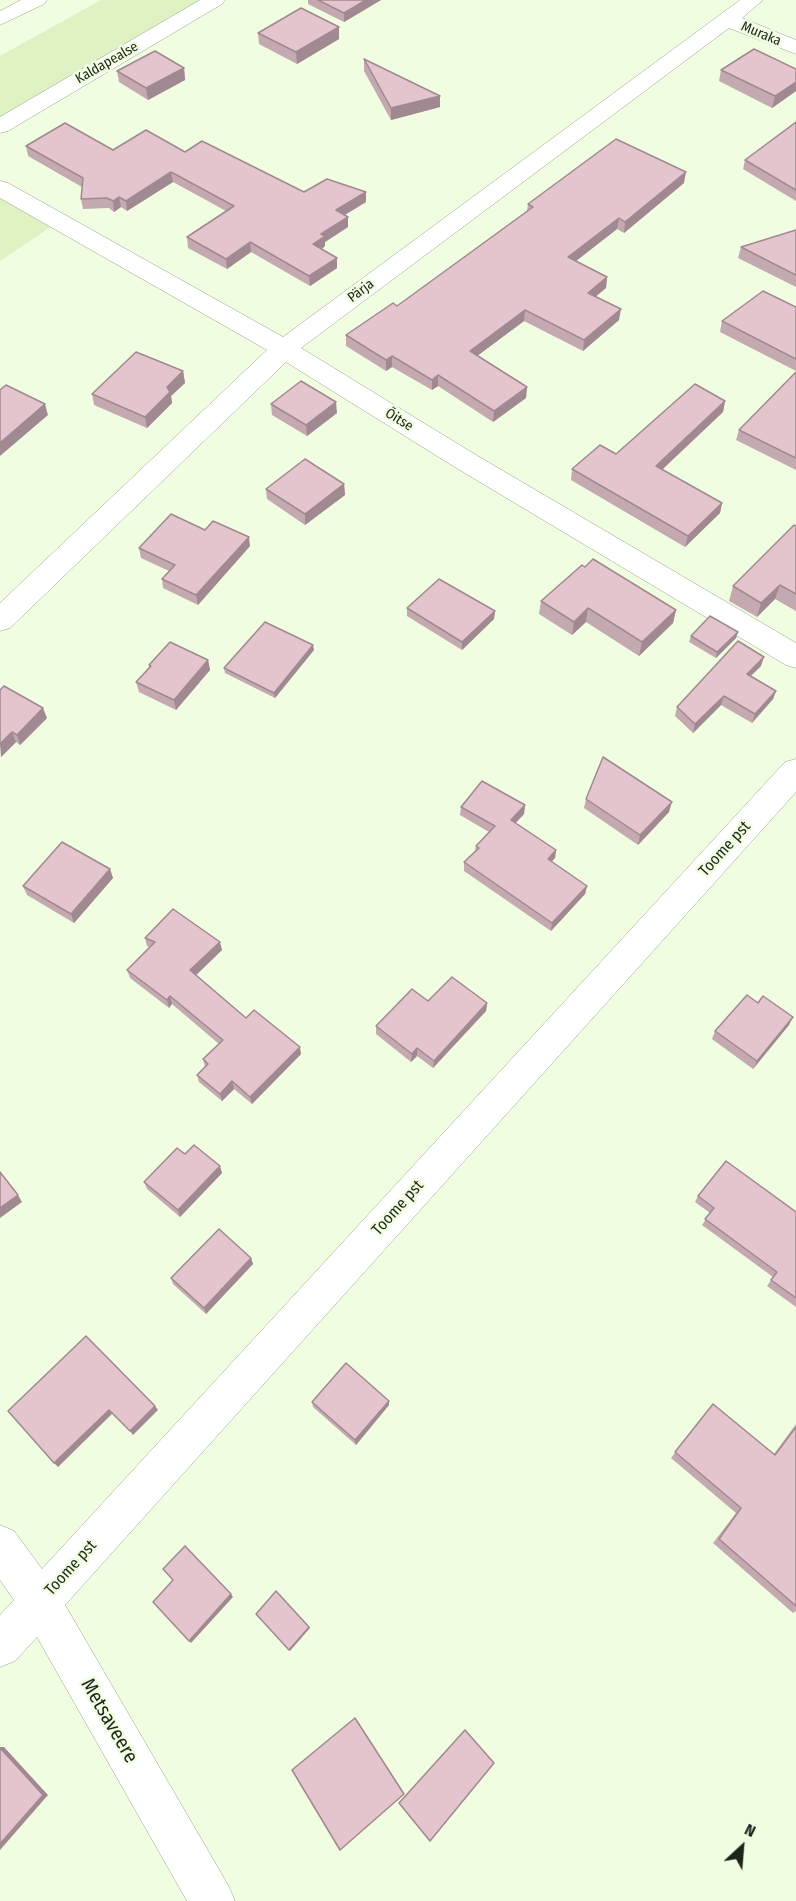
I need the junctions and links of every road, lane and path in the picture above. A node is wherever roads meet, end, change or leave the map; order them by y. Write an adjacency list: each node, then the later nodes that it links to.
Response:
1 (37, 0): 4 (street)
2 (214, 0): 7 (street, Kaldapealse)
3 (753, 0): 5 (street, Pärja)
4 (0, 19)
5 (727, 19): 6 (street, Muraka); 9 (street, Pärja)
6 (796, 48)
7 (0, 126)
8 (0, 188): 9 (street, Õitse)
9 (284, 349): 10 (street, Pärja); 11 (street, Õitse)
10 (0, 620)
11 (796, 657)
12 (796, 771): 14 (street, Toome pst)
13 (0, 1545): 14 (street, Metsaveere)
14 (40, 1602): 15 (street, Toome pst); 16 (street, Metsaveere)
15 (0, 1646)
16 (212, 1901)

